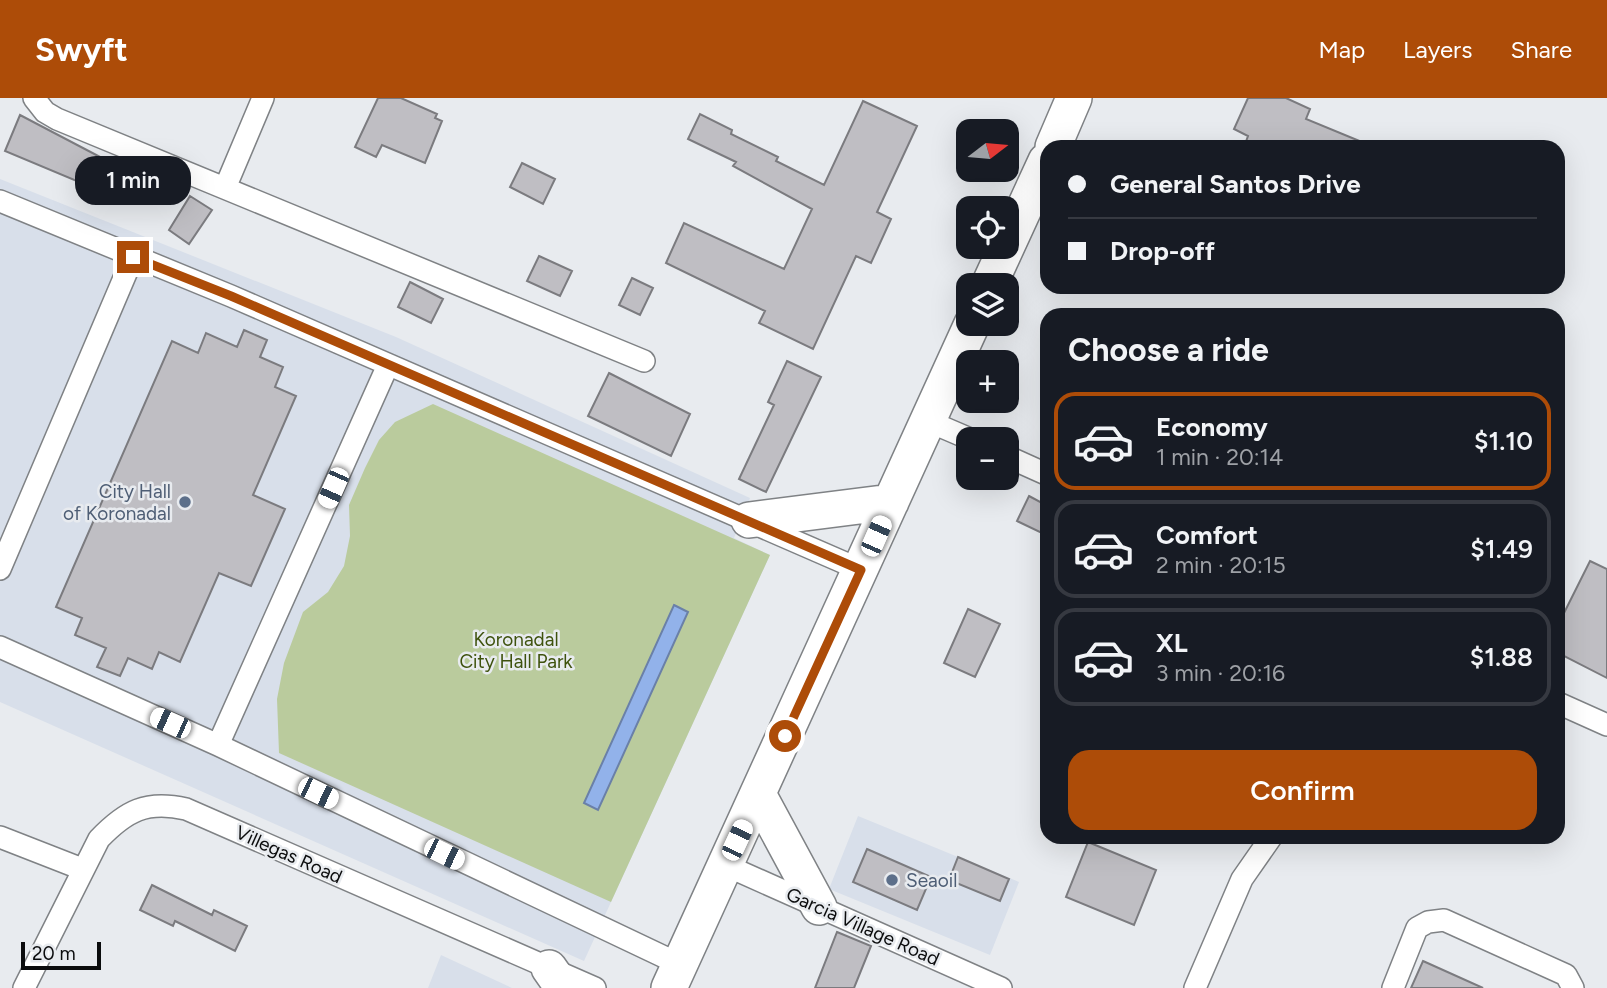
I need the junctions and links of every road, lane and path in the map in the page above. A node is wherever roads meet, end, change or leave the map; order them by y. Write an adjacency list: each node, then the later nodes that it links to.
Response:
1 (34, 98): 6 (street)
2 (263, 98): 6 (street)
3 (1074, 98): 4 (highway)
4 (1056, 140)
5 (1040, 174): 9 (highway)
6 (225, 188): 11 (street)
7 (0, 201): 8 (street)
8 (133, 257): 12 (street); 19 (street)
9 (995, 273)
10 (967, 336): 13 (highway)
11 (644, 361)
12 (388, 365): 18 (street); 24 (street)
13 (928, 421): 14 (street); 17 (highway)
14 (956, 433)
15 (1019, 462): 16 (street)
16 (1040, 471)
17 (891, 502): 18 (highway); 20 (highway)
18 (749, 520): 20 (street)
19 (0, 569)
20 (861, 570): 25 (highway)
21 (0, 647): 24 (street)
22 (1565, 706): 23 (street)
23 (1607, 725)
24 (218, 745): 32 (street)
25 (758, 794): 28 (highway); 30 (highway)
26 (0, 837): 29 (street)
27 (1266, 844): 36 (street)
28 (725, 865): 30 (street, Garcia Village Road); 32 (highway)
29 (82, 869): 31 (street, Villegas Road); 33 (street, Villegas Road)
30 (819, 907): 35 (street, Garcia Village Road)
31 (556, 978): 34 (street, Villegas Road)
32 (682, 980)
33 (24, 988)
34 (595, 988)
35 (1001, 988)
36 (1195, 988)
37 (1393, 988): 38 (street)
38 (1573, 988)

